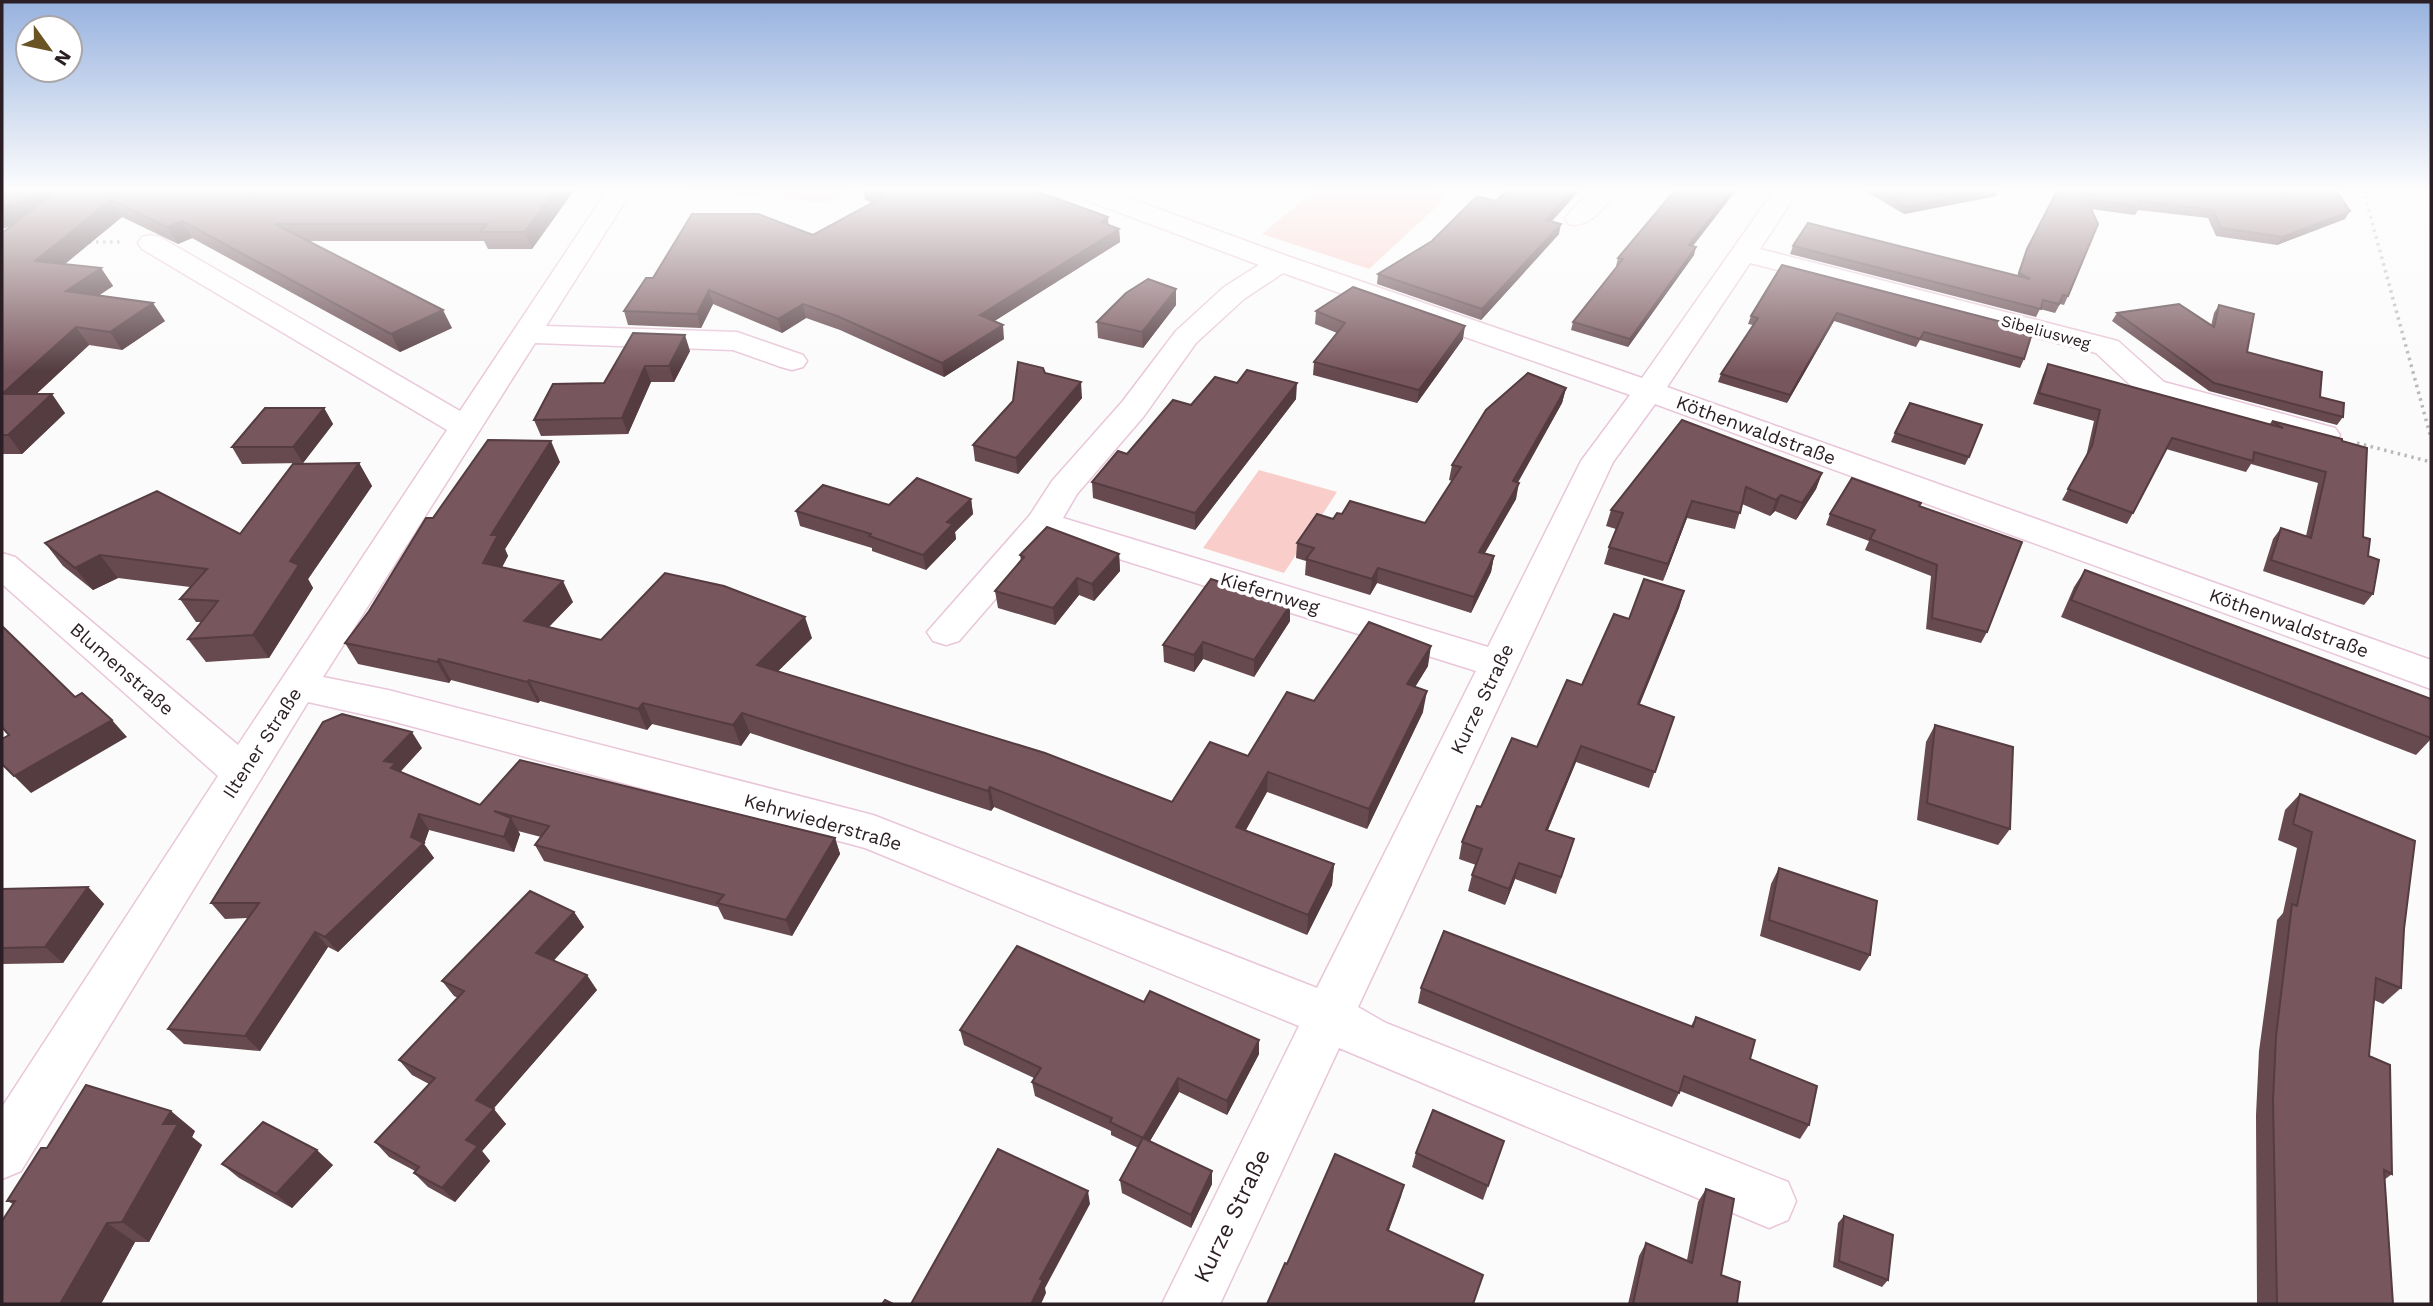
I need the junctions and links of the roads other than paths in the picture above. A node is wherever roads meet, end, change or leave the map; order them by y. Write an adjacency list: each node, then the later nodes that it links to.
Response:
1 (163, 250): 10 (street)
2 (580, 250): 7 (street, Iltener Straße)
3 (1245, 250): 6 (street, Köthenwaldstraße)
4 (1746, 250): 5 (street, Kurze Straße)
5 (1744, 253): 9 (street, Kurze Straße); 11 (street, Sibeliusweg)
6 (1280, 263): 9 (street, Köthenwaldstraße); 12 (street)
7 (524, 334): 8 (street); 10 (street, Iltener Straße)
8 (792, 361)
9 (1649, 391): 15 (street, Kurze Straße); 16 (street, Köthenwaldstraße)
10 (464, 427): 17 (street, Iltener Straße)
11 (2334, 437)
12 (1042, 523): 14 (street); 15 (street, Kiefernweg)
13 (2, 565): 18 (street, Blumenstraße)
14 (946, 632)
15 (1499, 664): 19 (street, Kurze Straße)
16 (2431, 675)
17 (299, 686): 18 (street, Iltener Straße); 19 (street, Kehrwiederstraße)
18 (242, 773): 20 (street, Iltener Straße)
19 (1328, 1015): 21 (street); 22 (street, Kurze Straße)
20 (2, 1153)
21 (1769, 1201)
22 (1190, 1304)

